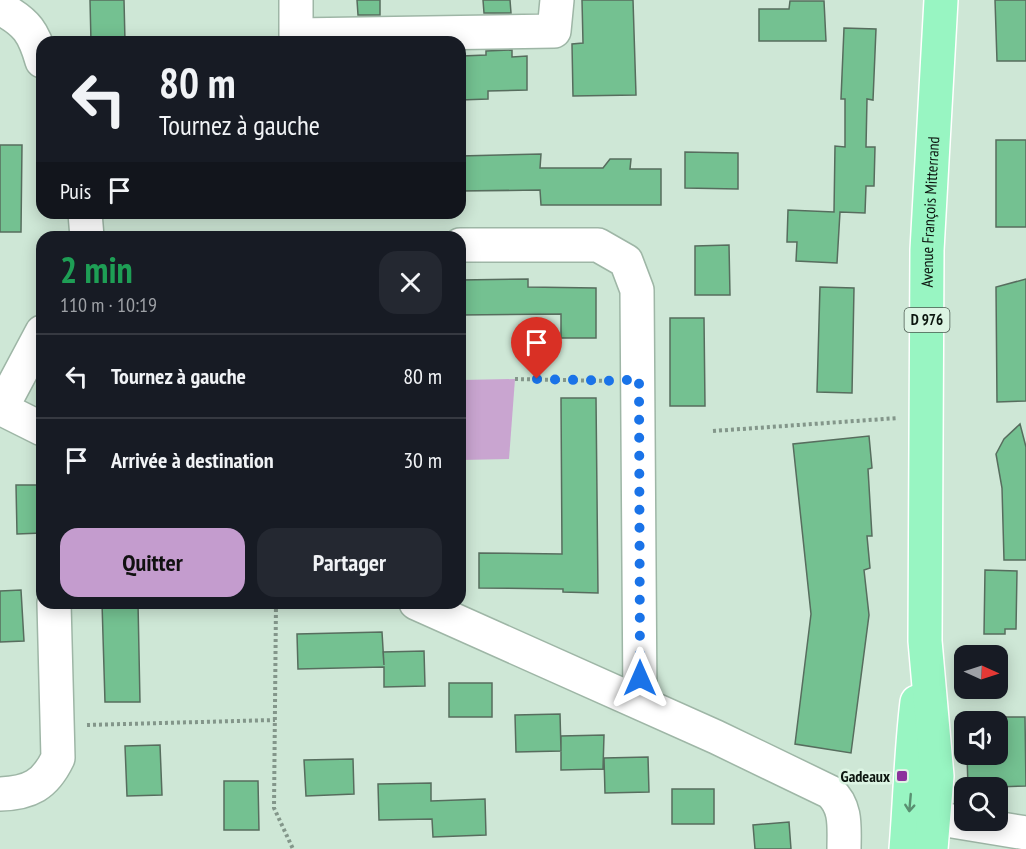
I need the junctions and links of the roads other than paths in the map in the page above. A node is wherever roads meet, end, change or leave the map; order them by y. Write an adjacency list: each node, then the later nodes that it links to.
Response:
1 (296, 0): 2 (street)
2 (557, 0)
3 (941, 0): 12 (main road, Avenue François Mitterrand / D 976)
4 (0, 8): 5 (street)
5 (36, 40)
6 (466, 245): 13 (street)
7 (36, 343): 8 (street)
8 (0, 409): 9 (street)
9 (36, 426)
10 (54, 609): 14 (street)
11 (429, 609): 13 (street)
12 (926, 641): 15 (main road, Avenue François Mitterrand / D 976); 18 (main road, Avenue François Mitterrand / D 976, one-way to 18)
13 (640, 703): 17 (street)
14 (0, 794)
15 (933, 833): 16 (street)
16 (1026, 833)
17 (844, 849)
18 (906, 849)

